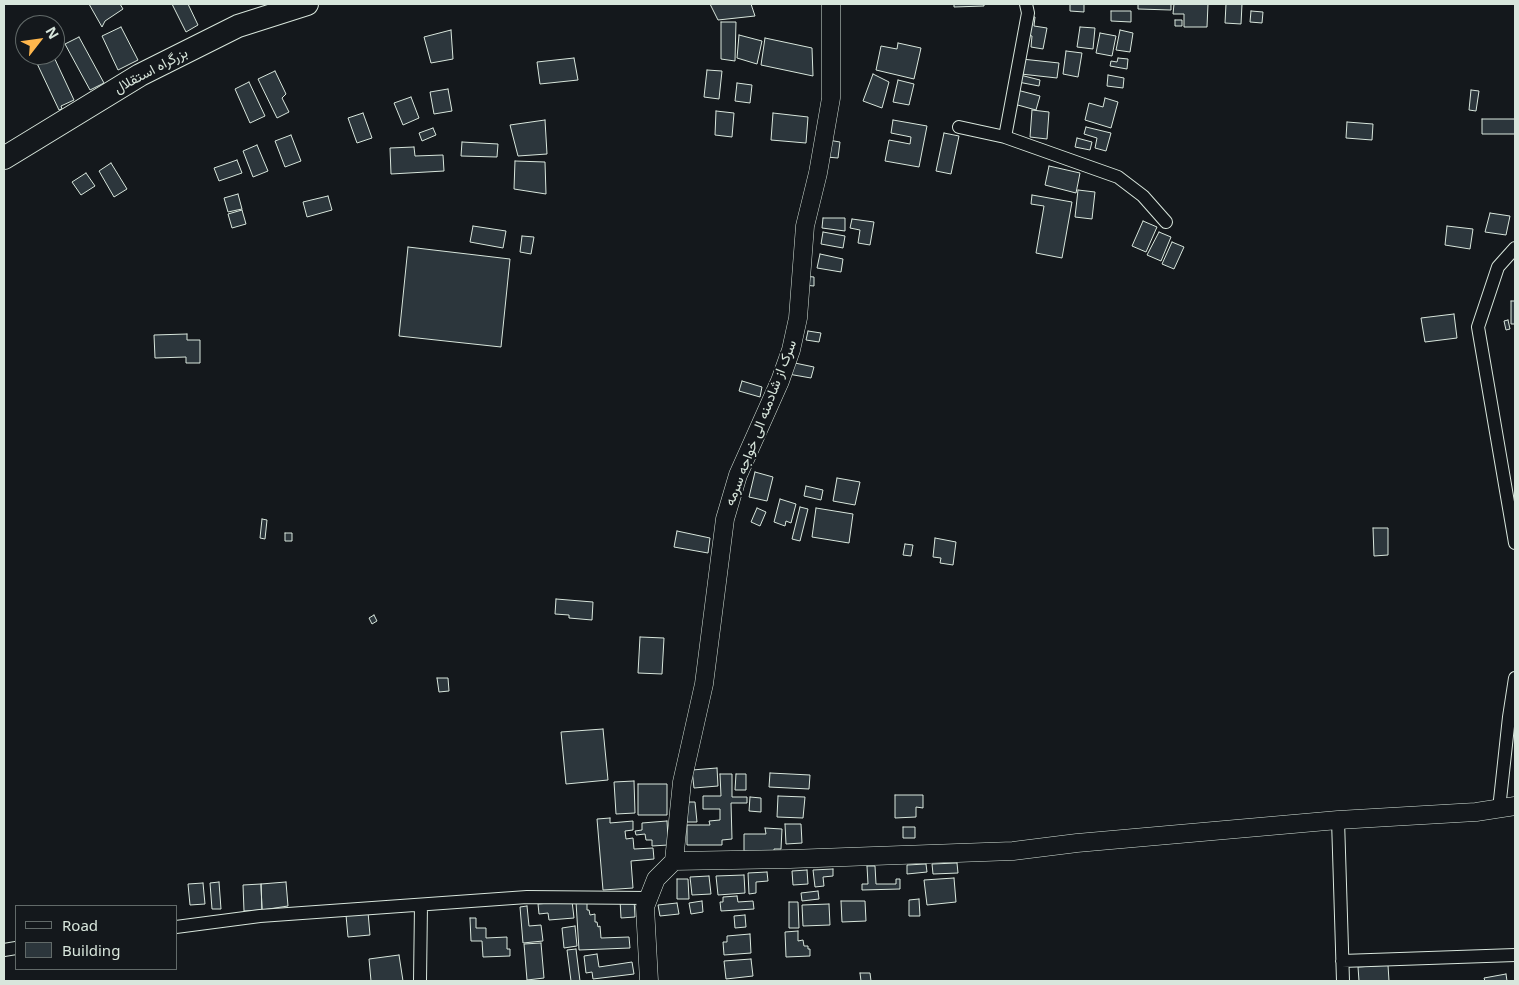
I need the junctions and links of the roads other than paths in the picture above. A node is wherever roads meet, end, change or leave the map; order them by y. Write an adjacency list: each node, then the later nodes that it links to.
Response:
1 (307, 4): 6 (highway, بزرگراه استقلال)
2 (830, 4): 13 (street, سرک از شادمنه الی خواجه سرمه)
3 (1026, 4): 5 (street)
4 (959, 127): 5 (street)
5 (1005, 137): 7 (street)
6 (4, 158)
7 (1166, 222)
8 (1515, 248): 9 (street)
9 (1515, 542)
10 (1515, 678): 11 (street)
11 (1507, 807): 12 (street)
12 (1338, 820): 13 (street); 18 (street)
13 (674, 861): 14 (street)
14 (648, 898): 15 (street); 20 (street)
15 (421, 905): 16 (street); 19 (street)
16 (178, 927)
17 (1515, 955): 18 (street)
18 (1342, 961): 21 (street)
19 (420, 981)
20 (649, 981)
21 (1342, 981)

